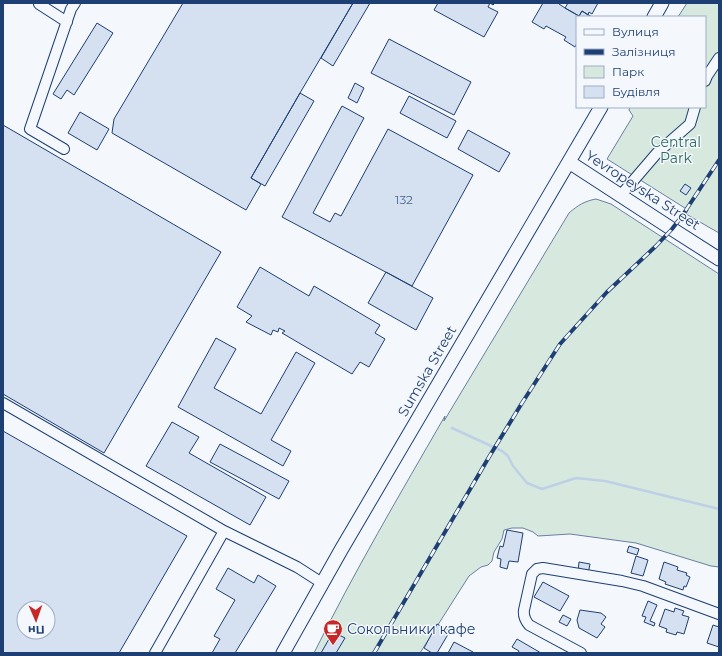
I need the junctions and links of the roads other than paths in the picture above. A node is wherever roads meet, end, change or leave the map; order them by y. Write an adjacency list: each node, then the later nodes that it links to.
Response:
1 (74, 3): 5 (street)
2 (662, 3): 4 (main road)
3 (39, 4): 5 (street)
4 (655, 16)
5 (67, 22): 10 (street)
6 (719, 58): 7 (street)
7 (706, 78)
8 (600, 108): 11 (main road, Sumska Street)
9 (695, 108): 12 (street)
10 (64, 149)
11 (569, 162): 12 (main road, Yevropeyska Street); 16 (main road, Sumska Street)
12 (620, 195): 13 (main road, Yevropeyska Street)
13 (719, 259)
14 (3, 403): 15 (street)
15 (224, 531): 16 (street); 18 (street)
16 (322, 583): 19 (main road, Sumska Street)
17 (719, 614): 20 (street)
18 (155, 653)
19 (283, 653)
20 (581, 653)

